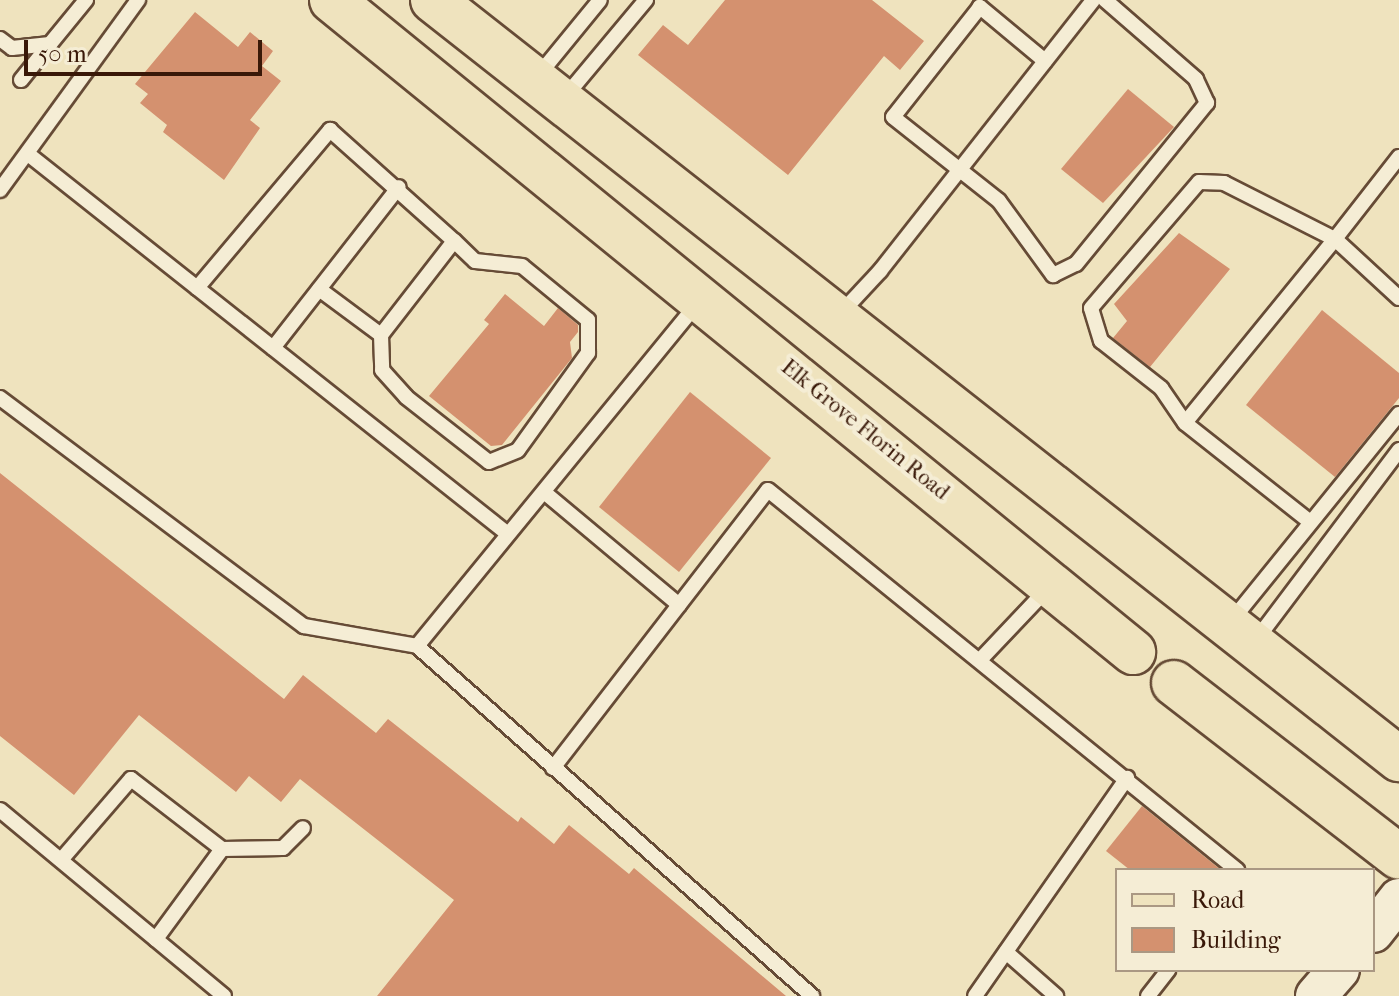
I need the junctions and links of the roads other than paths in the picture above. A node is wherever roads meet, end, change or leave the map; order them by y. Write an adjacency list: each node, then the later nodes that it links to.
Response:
1 (86, 0): 11 (lane)
2 (138, 0): 15 (lane)
3 (332, 0): 24 (main road, Elk Grove Florin Road)
4 (433, 0): 14 (main road)
5 (600, 0): 14 (lane)
6 (646, 0): 14 (lane)
7 (1093, 0): 12 (lane)
8 (1105, 0): 17 (lane)
9 (975, 4): 12 (lane); 17 (lane)
10 (0, 39): 11 (lane)
11 (50, 44): 13 (lane)
12 (1045, 61): 17 (lane)
13 (21, 80)
14 (548, 91): 26 (main road)
15 (28, 154): 19 (lane); 22 (lane)
16 (1399, 157): 20 (lane)
17 (961, 170): 26 (lane)
18 (399, 187): 21 (lane); 22 (lane); 23 (lane)
19 (0, 190)
20 (1335, 239): 25 (lane); 31 (lane); 31 (lane)
21 (454, 241): 27 (lane); 27 (lane)
22 (197, 288): 28 (lane)
23 (319, 289): 27 (lane); 28 (lane)
24 (702, 298): 33 (lane); 36 (main road, Elk Grove Florin Road)
25 (1399, 298)
26 (836, 317): 38 (main road)
27 (381, 335)
28 (273, 348): 35 (lane)
29 (0, 398): 39 (lane)
30 (1399, 414): 34 (lane)
31 (1185, 423): 34 (lane)
32 (1399, 450): 38 (lane)
33 (544, 492): 35 (lane); 37 (lane)
34 (1309, 521): 38 (lane)
35 (508, 534): 39 (lane)
36 (1051, 585): 40 (main road, Elk Grove Florin Road); 41 (lane)
37 (679, 605): 41 (lane); 44 (lane)
38 (1241, 634): 43 (main road)
39 (417, 646): 44 (lane)
40 (1133, 652): 42 (main road, Elk Grove Florin Road)
41 (980, 660): 45 (lane)
42 (1174, 683): 49 (main road, Elk Grove Florin Road)
43 (1399, 759)
44 (553, 768): 59 (lane)
45 (1127, 778): 51 (lane); 55 (lane)
46 (0, 810): 50 (lane)
47 (303, 828): 48 (lane)
48 (222, 849): 50 (lane); 54 (lane)
49 (1399, 857)
50 (61, 860): 54 (lane)
51 (1235, 868)
52 (1399, 899): 53 (main road)
53 (1375, 929)
54 (156, 939): 58 (lane)
55 (1006, 952): 60 (lane); 61 (lane)
56 (1166, 972): 62 (lane)
57 (1337, 972): 63 (main road)
58 (224, 996)
59 (812, 996)
60 (975, 996)
61 (1056, 996)
62 (1148, 996)
63 (1316, 996)

